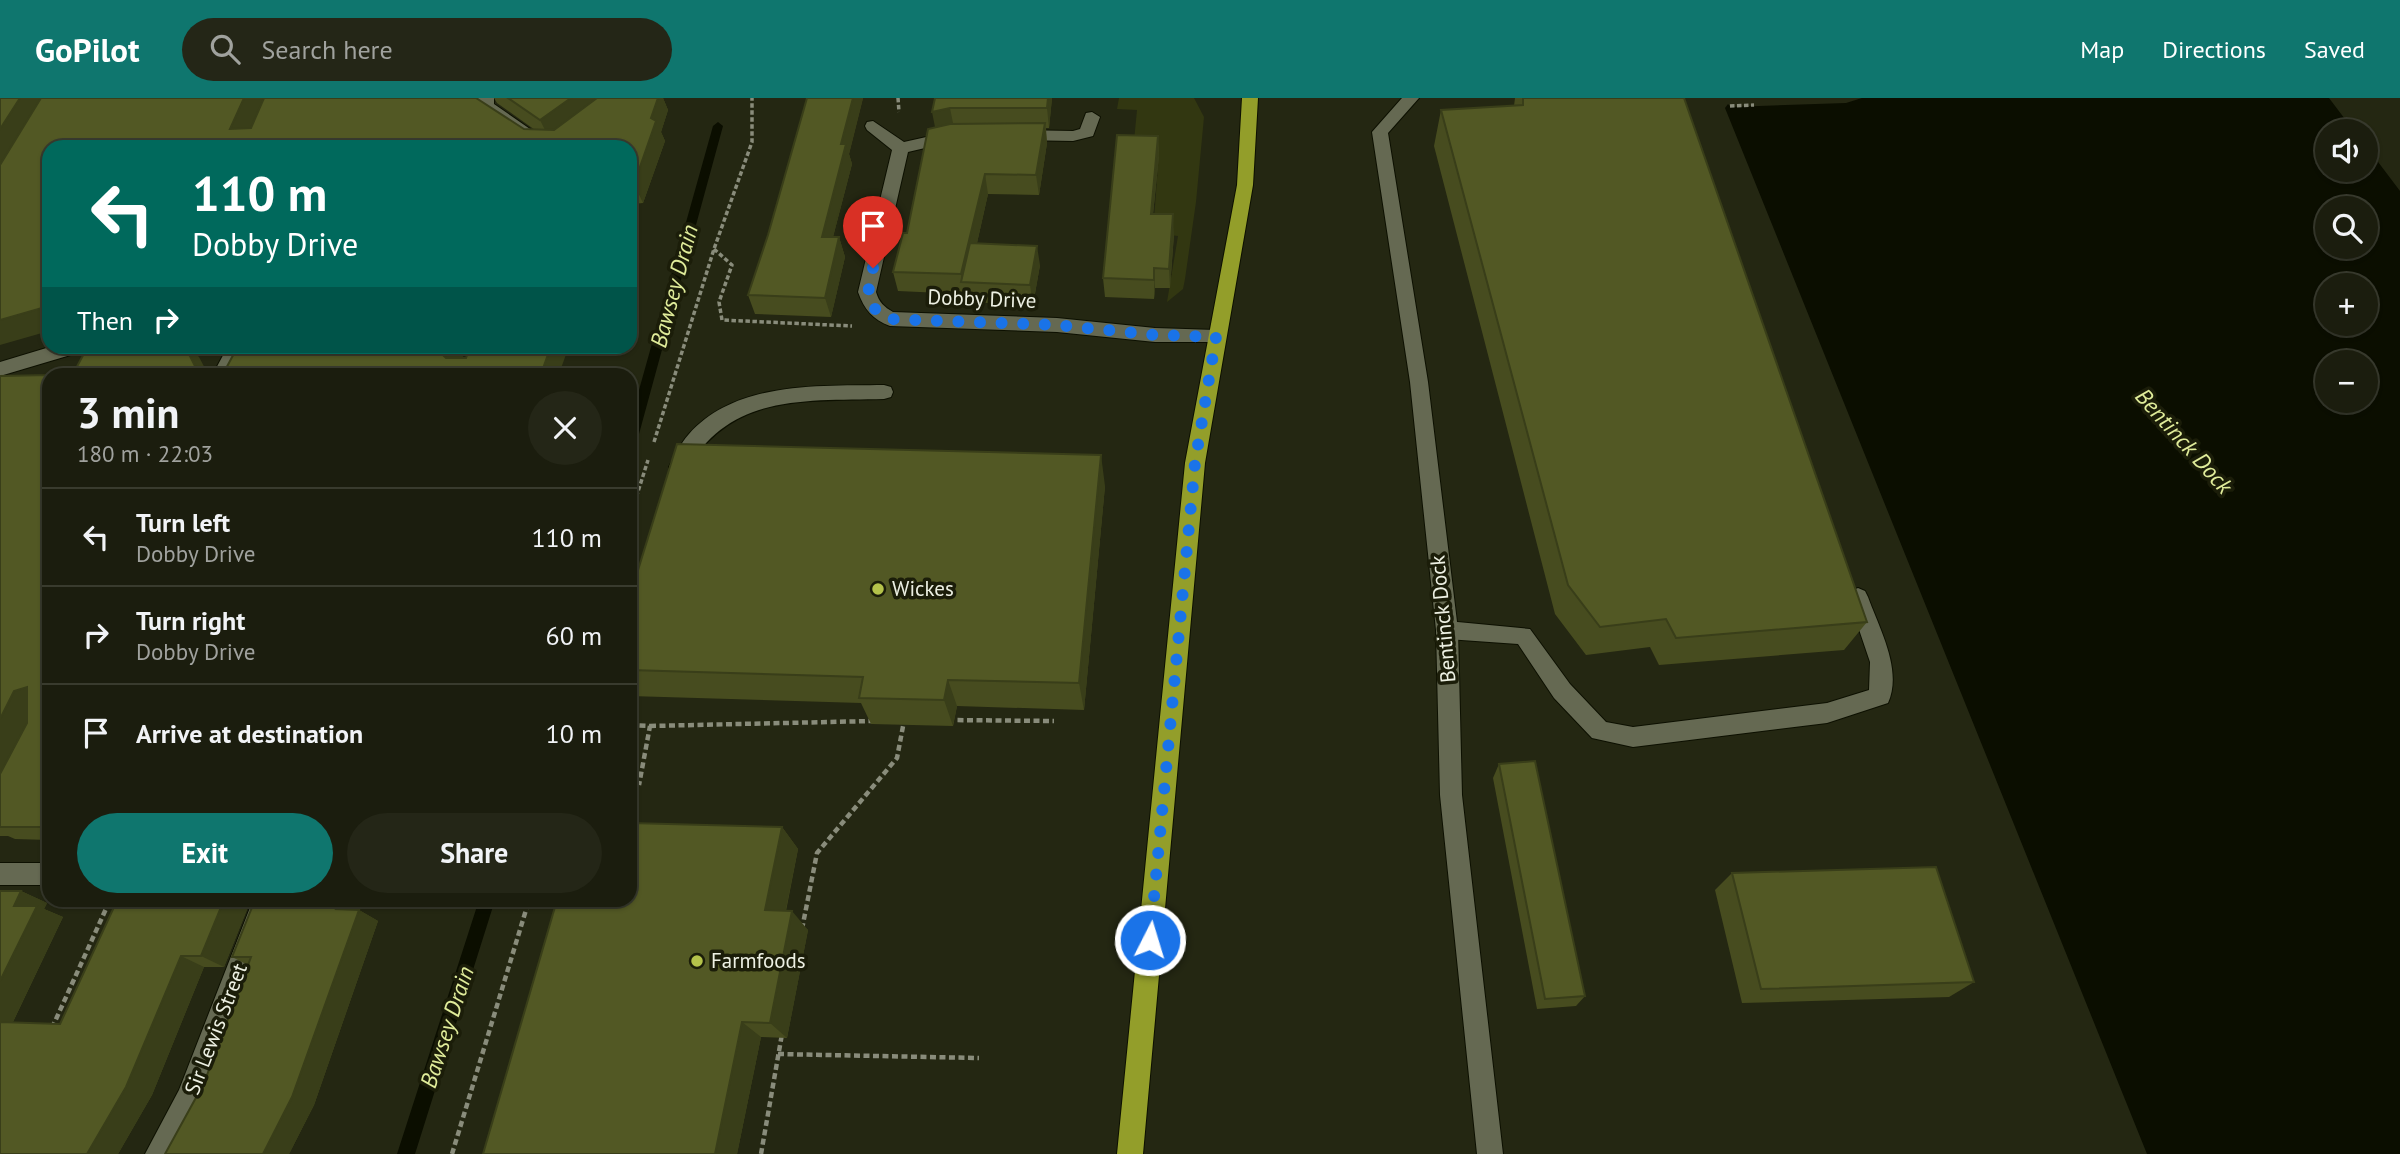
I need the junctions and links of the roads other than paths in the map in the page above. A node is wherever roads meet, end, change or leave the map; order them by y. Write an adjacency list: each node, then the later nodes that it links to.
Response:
1 (486, 98): 8 (street)
2 (1250, 98): 10 (main road)
3 (1411, 98): 16 (street, Bentinck Dock)
4 (1092, 117): 6 (street)
5 (873, 126): 9 (street)
6 (1012, 135)
7 (967, 136): 9 (street)
8 (537, 140)
9 (901, 148): 10 (street, Dobby Drive)
10 (1216, 337): 21 (main road)
11 (51, 354): 12 (street)
12 (0, 369)
13 (884, 392): 14 (street)
14 (675, 480)
15 (1853, 583): 16 (street)
16 (1447, 630): 22 (street, Bentinck Dock)
17 (0, 874): 18 (street)
18 (42, 874)
19 (262, 907): 20 (street, Sir Lewis Street)
20 (158, 1154)
21 (1130, 1154)
22 (1490, 1154)

